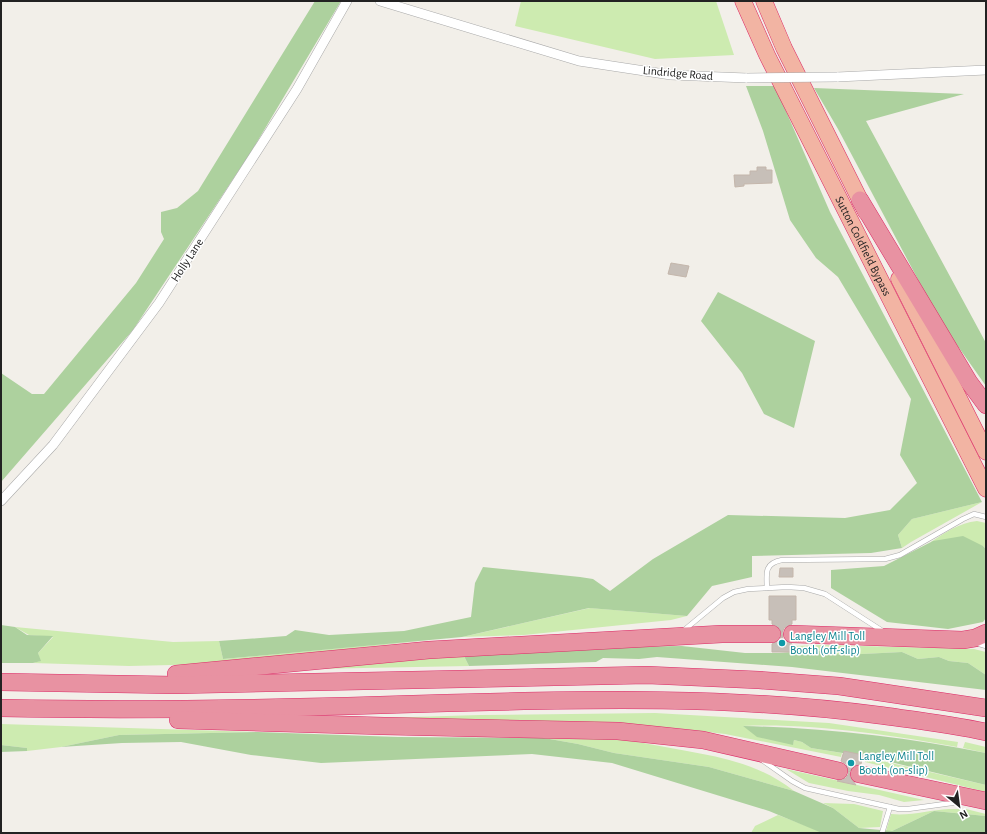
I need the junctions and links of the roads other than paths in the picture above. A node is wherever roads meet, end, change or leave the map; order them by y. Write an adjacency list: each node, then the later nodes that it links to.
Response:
1 (347, 1): 10 (street, Holly Lane)
2 (380, 1): 5 (street, Lindridge Road, bridge)
3 (743, 1): 9 (highway, Sutton Coldfield Bypass)
4 (764, 1): 6 (highway, Sutton Coldfield Bypass)
5 (986, 70)
6 (860, 200): 7 (highway); 8 (highway, Sutton Coldfield Bypass)
7 (986, 405)
8 (986, 452)
9 (986, 489)
10 (1, 501)
11 (986, 517): 12 (lane)
12 (767, 588): 16 (lane); 17 (lane)
13 (986, 633): 18 (highway)
14 (772, 634): 16 (highway)
15 (792, 634): 17 (highway)
16 (675, 637): 20 (highway)
17 (892, 637): 18 (highway)
18 (963, 640): 19 (lane)
19 (986, 646)
20 (3, 682): 22 (highway)
21 (2, 708): 23 (highway); 24 (highway)
22 (986, 708)
23 (986, 732)
24 (747, 750): 25 (highway); 28 (lane)
25 (839, 771)
26 (859, 774): 27 (highway)
27 (984, 800): 28 (lane)
28 (890, 807): 29 (lane)
29 (882, 833)

